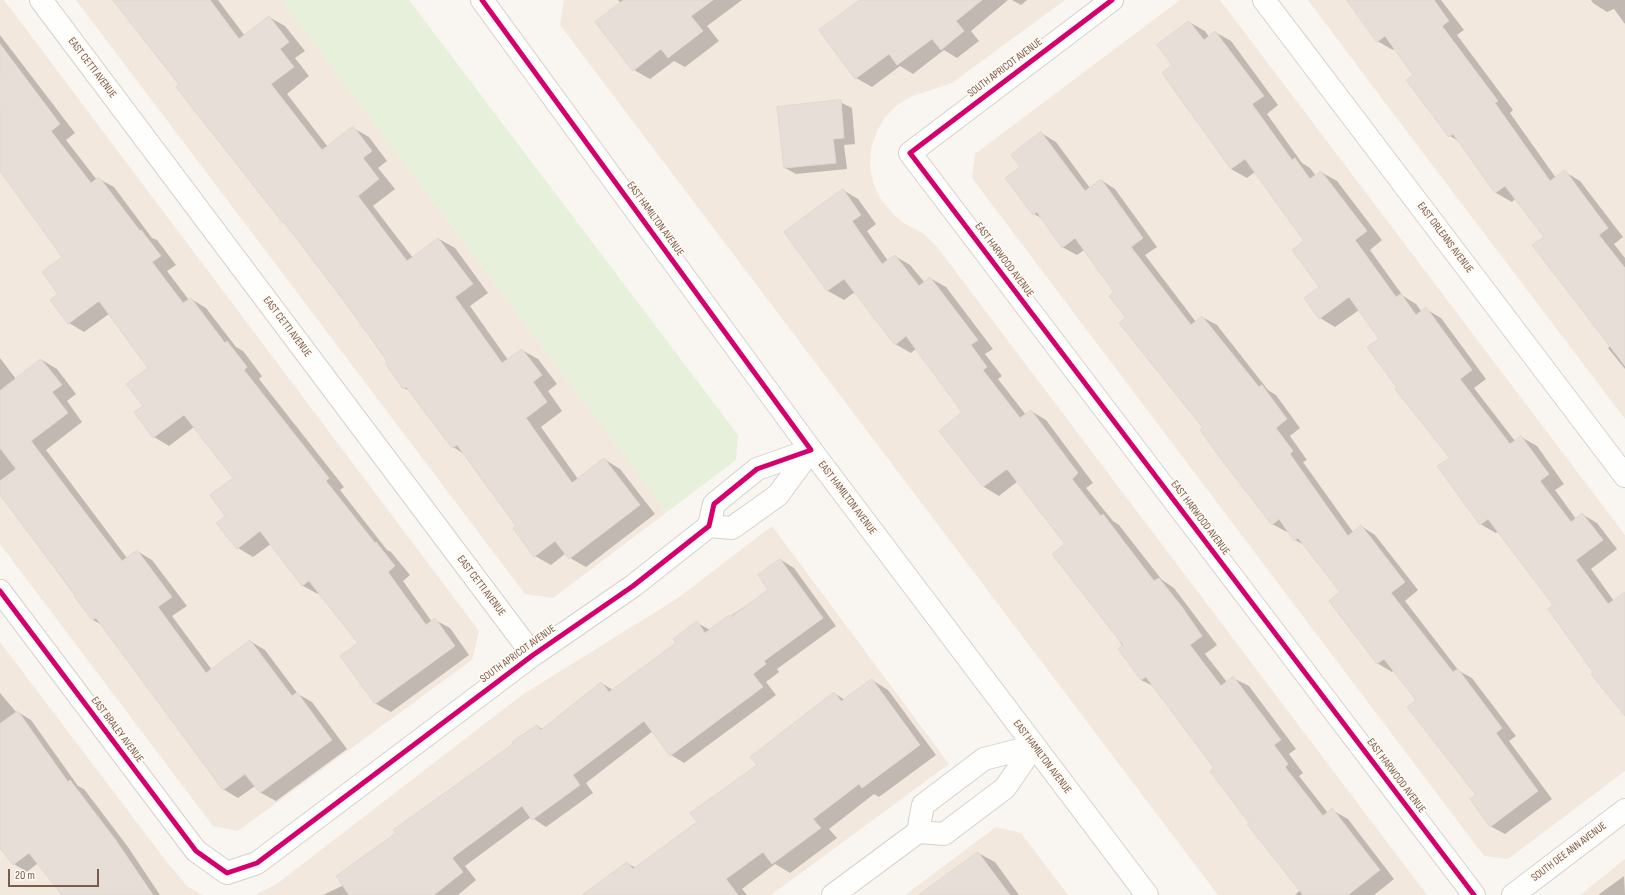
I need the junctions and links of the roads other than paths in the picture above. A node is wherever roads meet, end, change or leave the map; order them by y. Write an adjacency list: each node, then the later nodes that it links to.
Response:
1 (41, 0): 10 (street, EAST CETTI AVENUE)
2 (1112, 0): 5 (street, SOUTH APRICOT AVENUE)
3 (1264, 0): 7 (street, EAST ORLEANS AVENUE)
4 (489, 3): 6 (street, EAST HAMILTON AVENUE)
5 (910, 153): 17 (street, EAST HARWOOD AVENUE)
6 (812, 450): 8 (street); 8 (street); 11 (street, EAST HAMILTON AVENUE)
7 (1625, 476)
8 (709, 526): 10 (street, SOUTH APRICOT AVENUE)
9 (0, 591): 14 (street, EAST BRALEY AVENUE)
10 (533, 655): 14 (street, SOUTH APRICOT AVENUE)
11 (1034, 746): 13 (street); 13 (street); 16 (street, EAST HAMILTON AVENUE)
12 (1625, 810): 18 (street, SOUTH DEE ANN AVENUE)
13 (918, 832): 15 (street)
14 (227, 873)
15 (833, 895)
16 (1147, 895)
17 (1474, 895)
18 (1513, 895)

